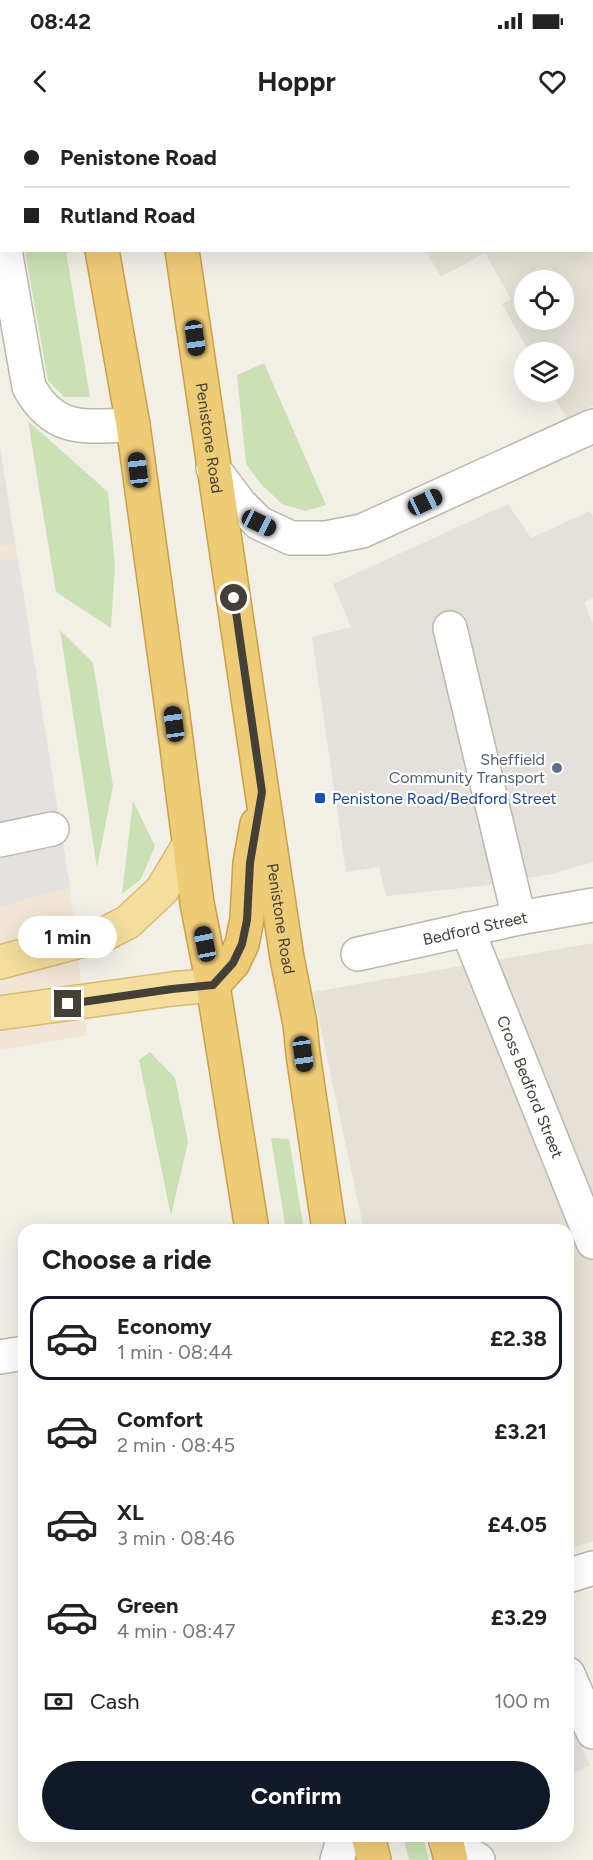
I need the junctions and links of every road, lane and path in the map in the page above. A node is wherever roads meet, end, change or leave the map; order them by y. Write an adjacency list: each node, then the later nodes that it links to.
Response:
1 (4, 252): 6 (street)
2 (102, 252): 5 (highway)
3 (118, 252): 5 (highway)
4 (182, 252): 8 (highway, Penistone Road)
5 (108, 288): 6 (highway)
6 (133, 425): 13 (highway)
7 (593, 426): 8 (street)
8 (213, 468): 10 (highway, Penistone Road)
9 (450, 628): 15 (street)
10 (262, 792): 19 (highway); 22 (highway, Penistone Road)
11 (52, 829): 12 (street)
12 (0, 840)
13 (189, 845): 18 (main road); 19 (highway)
14 (593, 905): 15 (street, Bedford Street)
15 (519, 918): 16 (street, Bedford Street)
16 (467, 929): 17 (street, Bedford Street); 23 (street, Cross Bedford Street)
17 (358, 954)
18 (0, 962)
19 (213, 985): 20 (main road); 21 (highway)
20 (0, 1013)
21 (251, 1224)
22 (327, 1224)
23 (593, 1242)
24 (18, 1354): 25 (street)
25 (0, 1357)
26 (593, 1568): 27 (street)
27 (574, 1574)
28 (574, 1696): 29 (street)
29 (582, 1726)
30 (344, 1842): 33 (street)
31 (370, 1842): 34 (highway)
32 (447, 1846): 35 (street)
33 (337, 1860)
34 (374, 1860)
35 (478, 1860)

